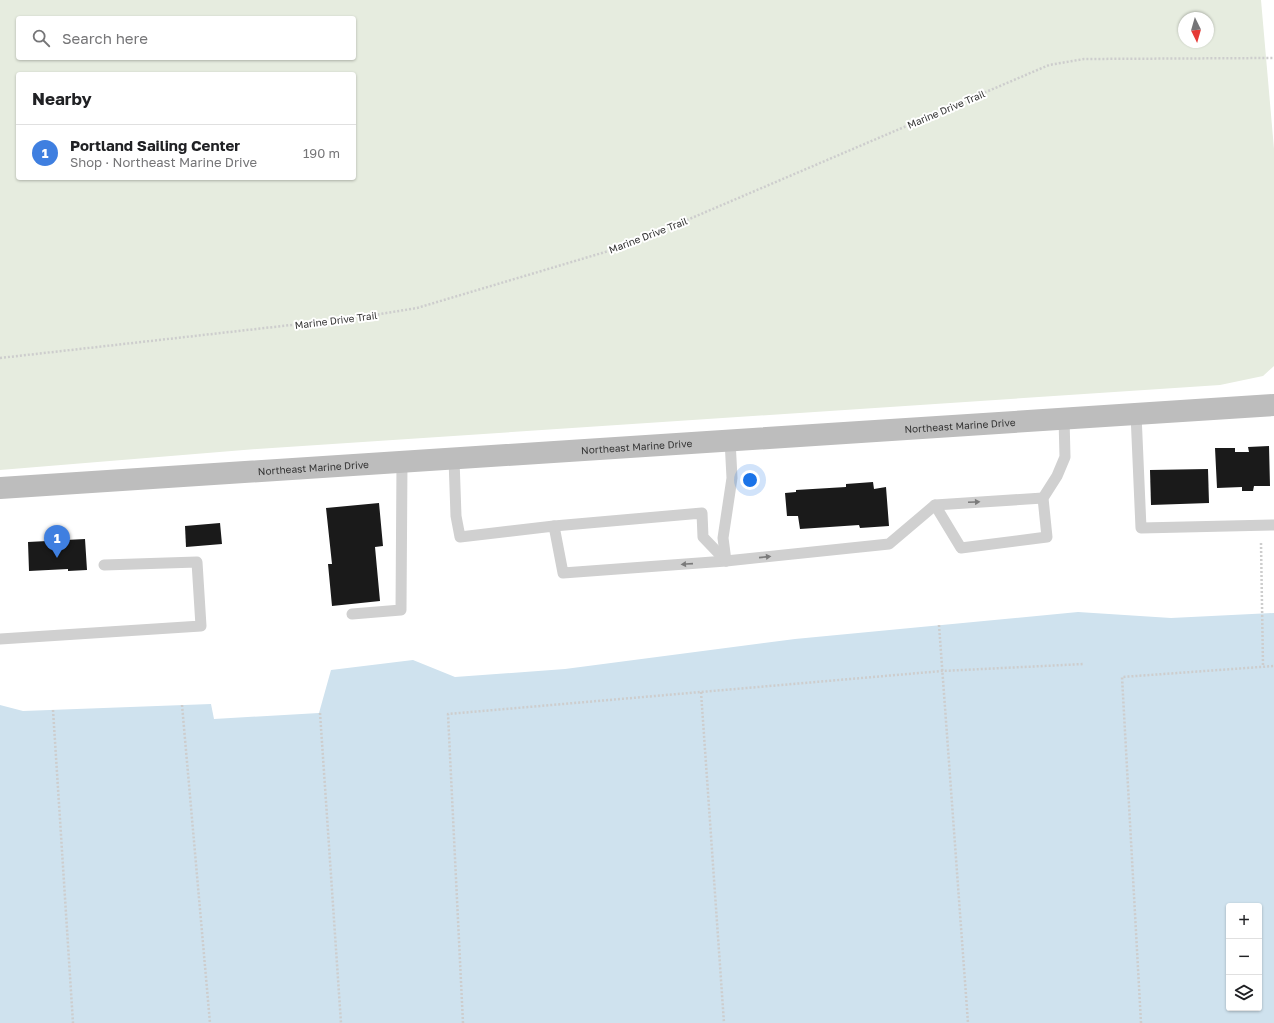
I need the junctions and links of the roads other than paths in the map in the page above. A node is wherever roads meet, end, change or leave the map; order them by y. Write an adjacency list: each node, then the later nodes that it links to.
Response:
1 (1274, 405): 2 (main road, Northeast Marine Drive)
2 (1136, 414): 3 (main road, Northeast Marine Drive); 11 (lane)
3 (1064, 418): 4 (main road, Northeast Marine Drive); 8 (lane)
4 (730, 440): 5 (main road, Northeast Marine Drive); 12 (lane)
5 (454, 459): 6 (main road, Northeast Marine Drive); 10 (lane)
6 (402, 462): 7 (main road, Northeast Marine Drive); 14 (lane)
7 (0, 488)
8 (1043, 498): 9 (lane, one-way to 8); 9 (lane)
9 (935, 505): 12 (lane, one-way to 9)
10 (554, 526): 12 (lane); 12 (lane, one-way to 10)
11 (1274, 526)
12 (726, 561)
13 (104, 565): 15 (lane)
14 (352, 614)
15 (0, 639)

